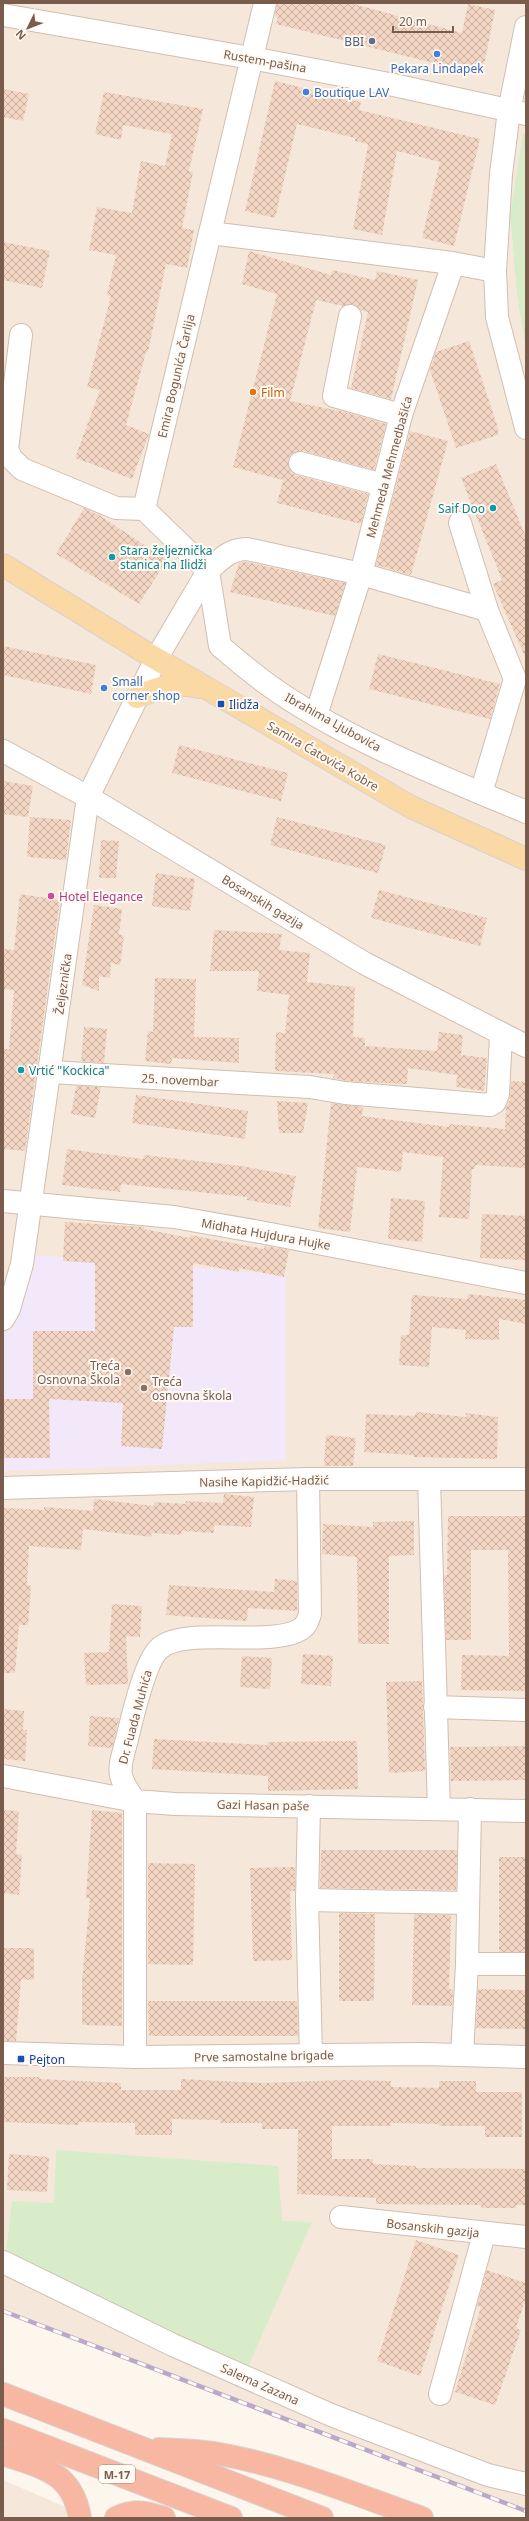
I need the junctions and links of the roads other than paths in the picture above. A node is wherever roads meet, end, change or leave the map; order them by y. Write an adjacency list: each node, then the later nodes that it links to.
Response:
1 (265, 3): 4 (street, Emira Bogunića Čarlija)
2 (3, 15): 4 (street, Rustem-pašina)
3 (526, 27): 5 (street)
4 (251, 58): 5 (street, Rustem-pašina); 6 (street, Emira Bogunića Čarlija)
5 (517, 112): 8 (street)
6 (210, 233): 7 (street); 15 (street, Emira Bogunića Čarlija)
7 (452, 263): 8 (street); 11 (street, Mehmeda Mehmedbašića)
8 (495, 271): 12 (street)
9 (350, 316): 11 (street)
10 (22, 335): 15 (street)
11 (401, 415): 14 (street, Mehmeda Mehmedbašića)
12 (526, 428)
13 (300, 463): 14 (street)
14 (383, 485): 19 (street, Mehmeda Mehmedbašića)
15 (144, 509): 18 (street)
16 (460, 523): 20 (street)
17 (3, 565): 21 (main road, Samira Ćatovića Kobre)
18 (208, 571): 19 (street); 21 (street); 24 (street, Ibrahima Ljubovića)
19 (361, 574): 20 (street); 24 (street, Mehmeda Mehmedbašića)
20 (487, 610): 26 (street)
21 (156, 659): 22 (main road, Samira Ćatovića Kobre); 23 (street, Željeznička)
22 (210, 690): 23 (main road); 29 (main road, Samira Ćatovića Kobre)
23 (137, 697): 27 (street, Željeznička)
24 (316, 715): 26 (street, Ibrahima Ljubovića)
25 (3, 752): 27 (street, Bosanskih gazija)
26 (481, 793): 28 (street, Ibrahima Ljubovića)
27 (88, 797): 30 (street, Bosanskih gazija); 32 (street, Željeznička)
28 (526, 812)
29 (526, 859)
30 (501, 1035): 31 (street, Bosanskih gazija); 32 (street, 25. novembar)
31 (526, 1046)
32 (51, 1072): 34 (street, Željeznička)
33 (3, 1201): 34 (street, Midhata Hujdura Hujke)
34 (32, 1205): 35 (street, Midhata Hujdura Hujke); 36 (street, Željeznička)
35 (526, 1283)
36 (3, 1319)
37 (308, 1479): 38 (street, Nasihe Kapidžić-Hadžić); 40 (street, Nasihe Kapidžić-Hadžić); 44 (street, Dr. Fuada Muhića)
38 (429, 1479): 39 (street, Nasihe Kapidžić-Hadžić); 41 (street)
39 (526, 1479)
40 (3, 1488)
41 (436, 1707): 42 (street); 46 (street)
42 (526, 1710)
43 (3, 1776): 44 (street, Gazi Hasan paše)
44 (134, 1801): 45 (street, Gazi Hasan paše); 56 (street)
45 (308, 1806): 46 (street, Gazi Hasan paše); 49 (street)
46 (439, 1809): 47 (street, Gazi Hasan paše)
47 (470, 1810): 48 (street, Gazi Hasan paše); 50 (street)
48 (526, 1811)
49 (307, 1900): 50 (street); 54 (street)
50 (467, 1903): 51 (street)
51 (467, 1964): 52 (street); 55 (street)
52 (526, 1964)
53 (3, 2053): 56 (street, Prve samostalne brigade)
54 (311, 2055): 55 (street, Prve samostalne brigade); 56 (street, Prve samostalne brigade)
55 (462, 2055): 57 (street, Prve samostalne brigade)
56 (135, 2057)
57 (526, 2057)
58 (341, 2217): 59 (street, Bosanskih gazija)
59 (484, 2234): 60 (street, Bosanskih gazija); 63 (street)
60 (526, 2237)
61 (3, 2262): 67 (street, Salema Zazana)
62 (3, 2394): 65 (highway, M-17)
63 (440, 2394)
64 (3, 2430): 71 (highway, M-17)
65 (139, 2448): 72 (highway, M-17); 73 (highway)
66 (3, 2454): 68 (highway)
67 (526, 2484)
68 (80, 2518)
69 (116, 2518): 70 (highway)
70 (164, 2518)
71 (232, 2518)
72 (322, 2518)
73 (422, 2518)

